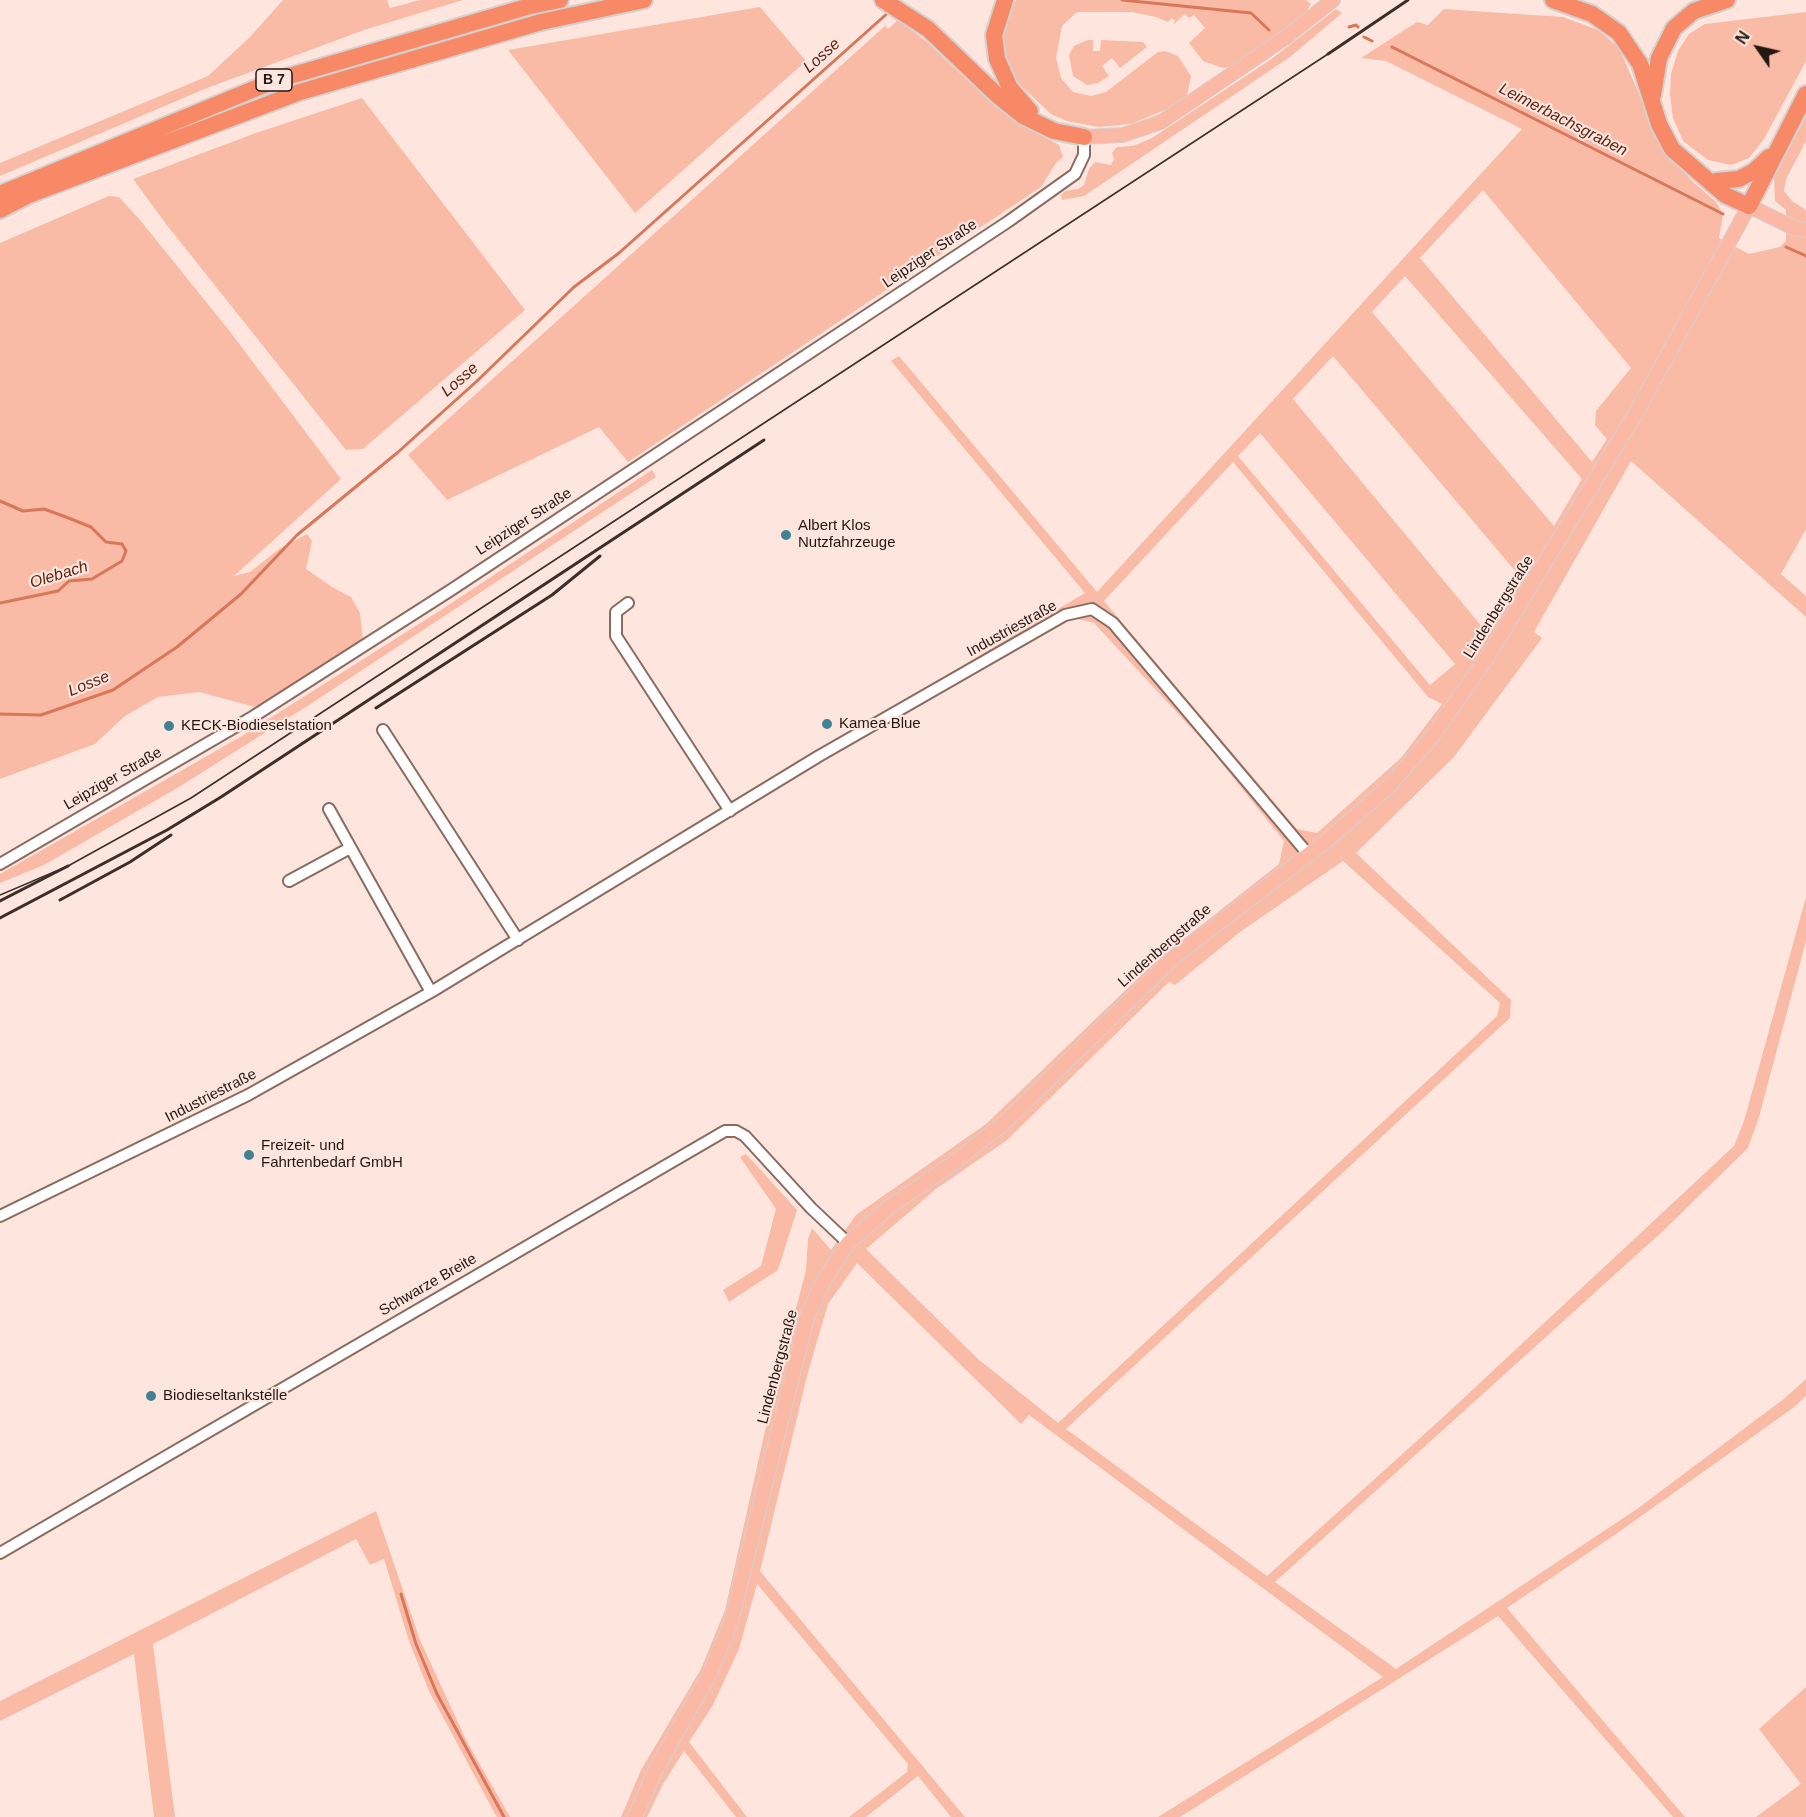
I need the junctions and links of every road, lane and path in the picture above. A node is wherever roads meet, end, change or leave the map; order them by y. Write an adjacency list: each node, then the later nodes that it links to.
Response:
1 (560, 0): 14 (highway, B 7)
2 (644, 0): 16 (highway, B 7)
3 (884, 0): 10 (highway)
4 (1005, 0): 10 (highway)
5 (1333, 0): 10 (main road)
6 (1552, 0): 9 (highway)
7 (1727, 0): 9 (highway)
8 (1806, 94): 11 (highway)
9 (1653, 101): 12 (highway)
10 (1084, 138): 24 (street, Leipziger Straße)
11 (1779, 148): 13 (highway); 15 (highway)
12 (1692, 168): 13 (highway); 15 (highway)
13 (1716, 181): 15 (highway)
14 (0, 194)
15 (1749, 206): 17 (main road); 23 (main road, Lindenbergstraße)
16 (0, 210)
17 (1806, 230)
18 (628, 603): 21 (street)
19 (383, 730): 26 (street)
20 (329, 809): 22 (street)
21 (730, 811): 23 (street, Industriestraße); 26 (street, Industriestraße)
22 (350, 848): 25 (street); 27 (street)
23 (1308, 854): 29 (main road, Lindenbergstraße)
24 (0, 864)
25 (289, 880)
26 (518, 940): 27 (street, Industriestraße)
27 (431, 992): 28 (street, Industriestraße)
28 (0, 1216)
29 (848, 1243): 30 (street, Schwarze Breite); 31 (main road, Lindenbergstraße)
30 (0, 1553)
31 (635, 1817)

